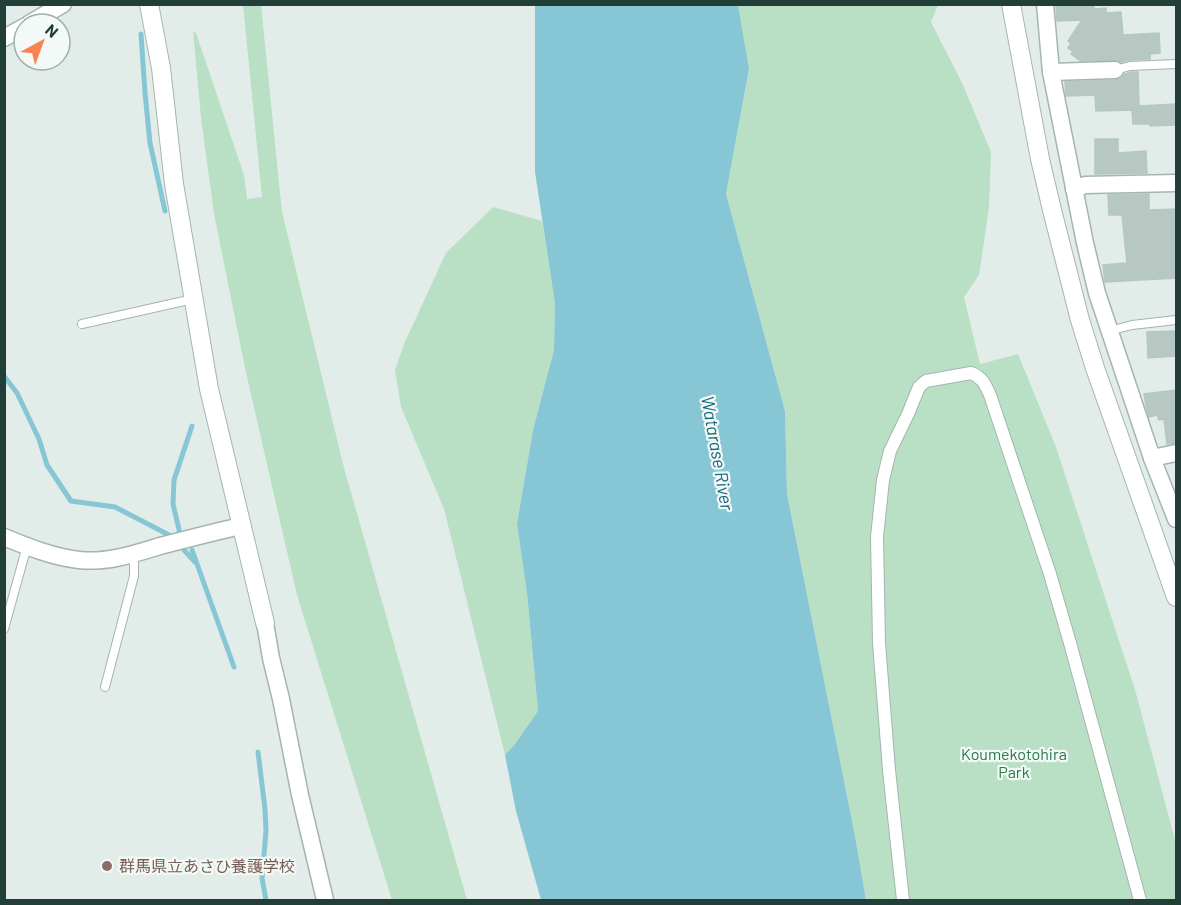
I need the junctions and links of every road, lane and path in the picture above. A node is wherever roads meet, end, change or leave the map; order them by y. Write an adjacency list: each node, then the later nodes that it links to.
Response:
1 (63, 4): 5 (street)
2 (149, 4): 11 (street)
3 (1011, 4): 22 (street)
4 (1045, 4): 8 (street)
5 (49, 12)
6 (1176, 64): 7 (lane)
7 (1115, 70): 8 (street)
8 (1051, 72): 10 (street)
9 (1176, 183): 10 (street)
10 (1074, 189): 14 (street)
11 (194, 299): 13 (lane); 18 (street)
12 (1176, 320): 14 (lane)
13 (82, 324)
14 (1109, 331): 16 (street)
15 (1176, 453): 16 (street)
16 (1152, 458): 17 (street)
17 (1176, 519)
18 (241, 526): 21 (street); 23 (street)
19 (4, 537): 20 (street)
20 (27, 546): 21 (street); 24 (lane)
21 (132, 555): 25 (lane)
22 (1176, 597)
23 (265, 624): 26 (street)
24 (4, 629)
25 (105, 687)
26 (325, 900)
27 (903, 900): 28 (street)
28 (1140, 900)

